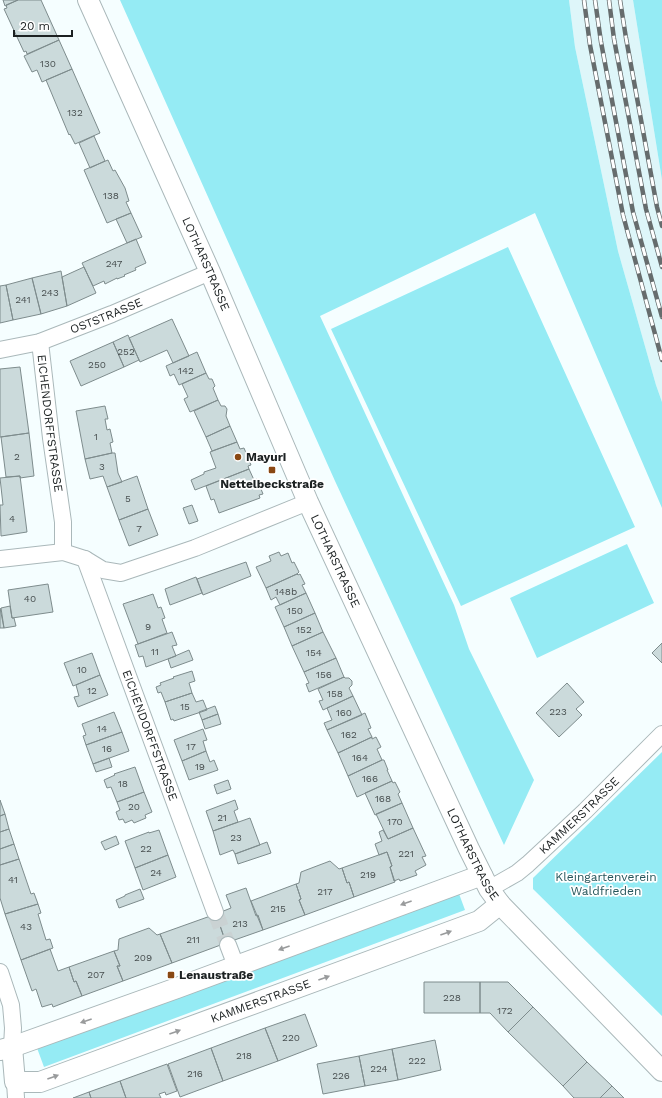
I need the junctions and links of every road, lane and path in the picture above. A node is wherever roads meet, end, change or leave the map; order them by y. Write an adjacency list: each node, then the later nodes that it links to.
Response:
1 (88, 0): 2 (street, LOTHARSTRASSE)
2 (210, 272): 3 (street, OSTSTRASSE); 5 (street, LOTHARSTRASSE)
3 (40, 342): 4 (street, OSTSTRASSE); 6 (street, EICHENDORFFSTRASSE)
4 (0, 350)
5 (308, 502): 8 (street); 10 (street, LOTHARSTRASSE)
6 (63, 552): 7 (street); 8 (street)
7 (0, 559)
8 (85, 559): 11 (street, EICHENDORFFSTRASSE)
9 (662, 734): 10 (street, KAMMERSTRASSE)
10 (491, 889): 13 (street, KAMMERSTRASSE, one-way to 13); 16 (street, LOTHARSTRASSE); 17 (street, KAMMERSTRASSE, one-way to 10)
11 (215, 912)
12 (228, 945): 13 (street)
13 (236, 966): 15 (street, KAMMERSTRASSE, one-way to 15)
14 (0, 972): 15 (street)
15 (6, 1048): 17 (street)
16 (662, 1072)
17 (15, 1090)

